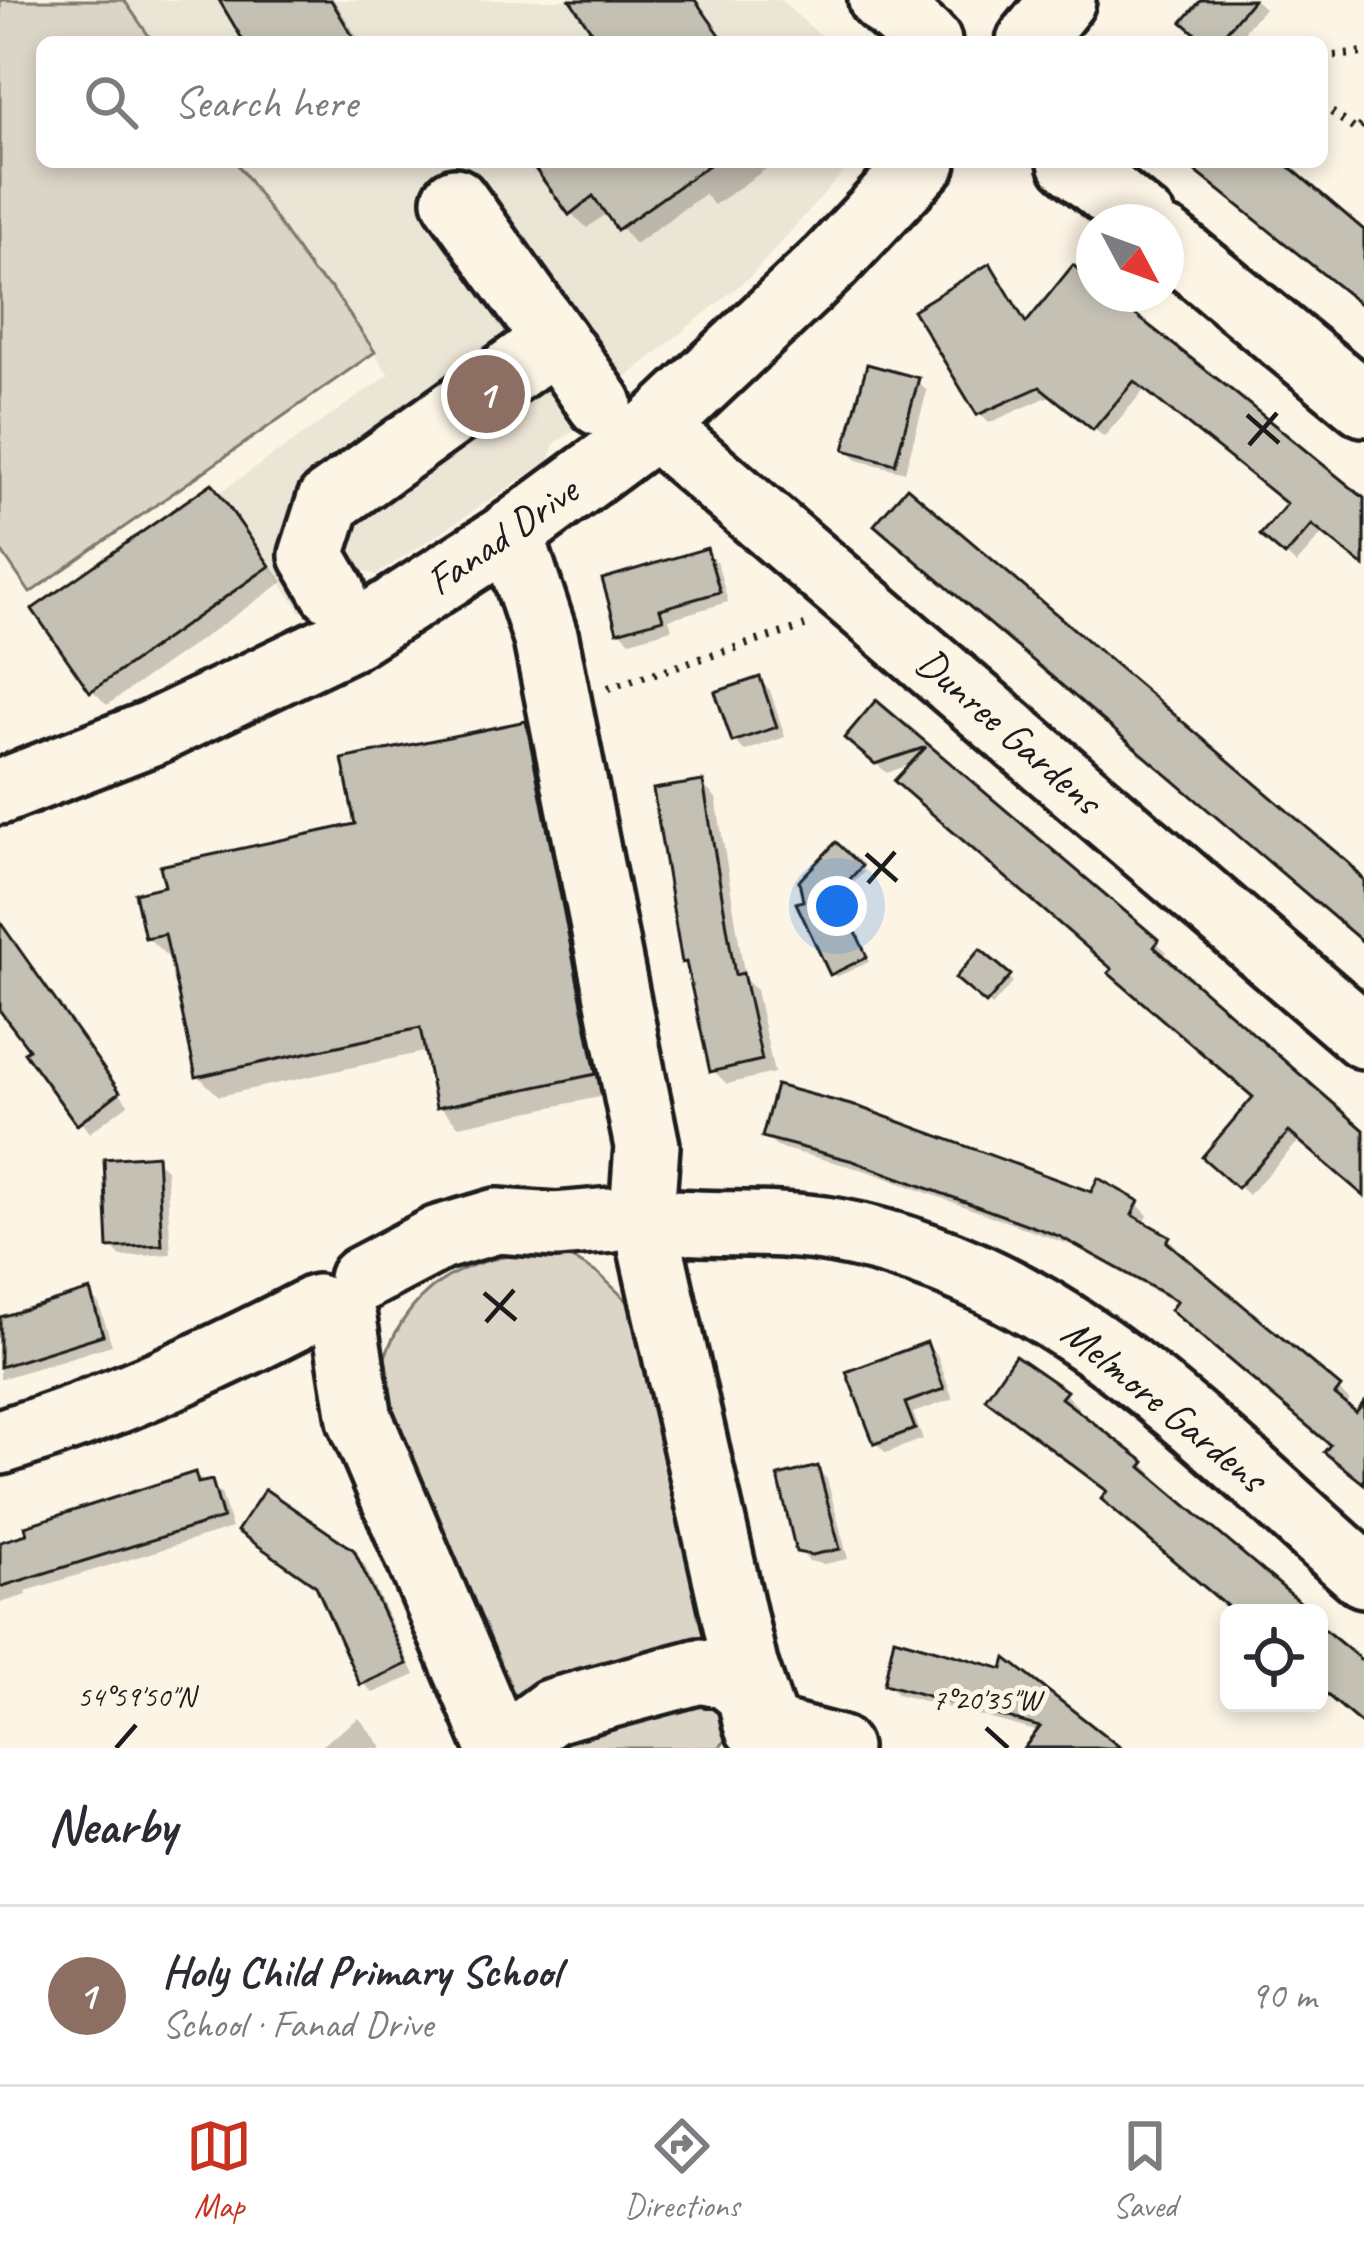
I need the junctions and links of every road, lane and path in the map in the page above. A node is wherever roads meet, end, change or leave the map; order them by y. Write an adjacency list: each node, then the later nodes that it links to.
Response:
1 (881, 0): 3 (street)
2 (1063, 0): 4 (street)
3 (922, 36)
4 (1034, 36)
5 (1364, 52): 6 (path)
6 (1328, 56)
7 (1328, 109): 8 (path)
8 (1362, 130)
9 (918, 168): 16 (street, Fanad Drive)
10 (1078, 168): 12 (street)
11 (455, 200): 14 (street, Dunree Gardens)
12 (1122, 204)
13 (1184, 256): 15 (street)
14 (555, 340): 16 (street, Dunree Gardens); 18 (street)
15 (1364, 404)
16 (627, 415): 17 (street, Fanad Drive); 19 (street, Dunree Gardens)
17 (511, 533): 20 (street); 21 (street, Fanad Drive)
18 (333, 591)
19 (864, 606): 20 (path); 22 (street, Dunree Gardens)
20 (559, 703): 23 (street)
21 (0, 791)
22 (1364, 1036)
23 (642, 1222): 24 (street, Melmore Gardens); 26 (street, Melmore Gardens); 27 (street)
24 (341, 1302): 25 (street, Melmore Gardens); 28 (street)
25 (0, 1442)
26 (1364, 1575)
27 (759, 1738): 29 (street); 30 (street)
28 (499, 1748)
29 (521, 1748)
30 (838, 1748)

